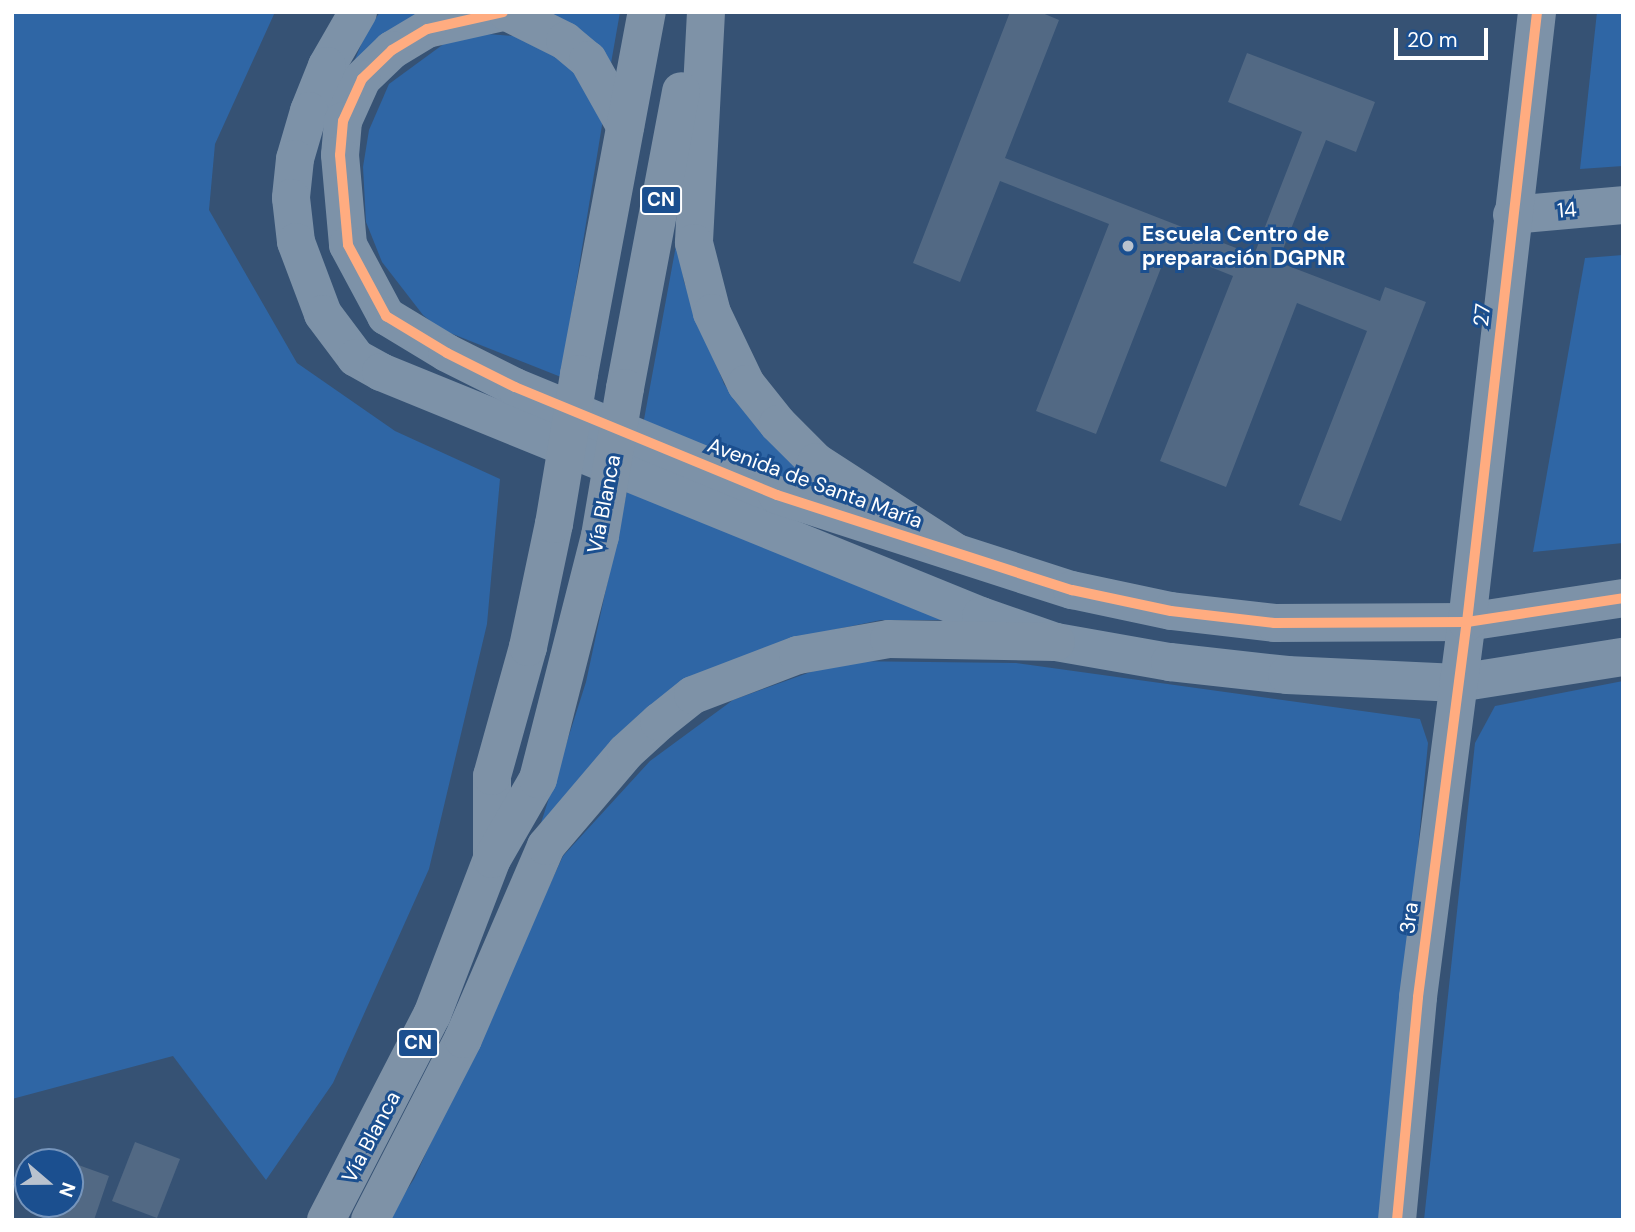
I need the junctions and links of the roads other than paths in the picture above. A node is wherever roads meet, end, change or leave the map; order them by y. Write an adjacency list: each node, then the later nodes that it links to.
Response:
1 (358, 12): 13 (street)
2 (505, 12): 7 (highway); 10 (street, Avenida de Santa María)
3 (647, 12): 7 (highway, Vía Blanca / CN)
4 (696, 12): 16 (highway, Vía Blanca / CN, bridge)
5 (706, 12): 10 (highway)
6 (1537, 12): 9 (street, 27)
7 (625, 126): 16 (highway, Vía Blanca / CN, bridge)
8 (1623, 205): 9 (street, 14)
9 (1512, 215): 12 (street, 27)
10 (955, 552): 12 (street, Avenida de Santa María)
11 (1623, 598): 12 (street, Avenida de Santa María)
12 (1467, 622): 15 (street, 3ra)
13 (1056, 642): 15 (street); 18 (highway)
14 (1623, 657): 15 (street)
15 (1458, 683): 19 (street, 3ra)
16 (492, 859): 17 (highway, Vía Blanca / CN)
17 (326, 1220)
18 (370, 1220)
19 (1397, 1220)

